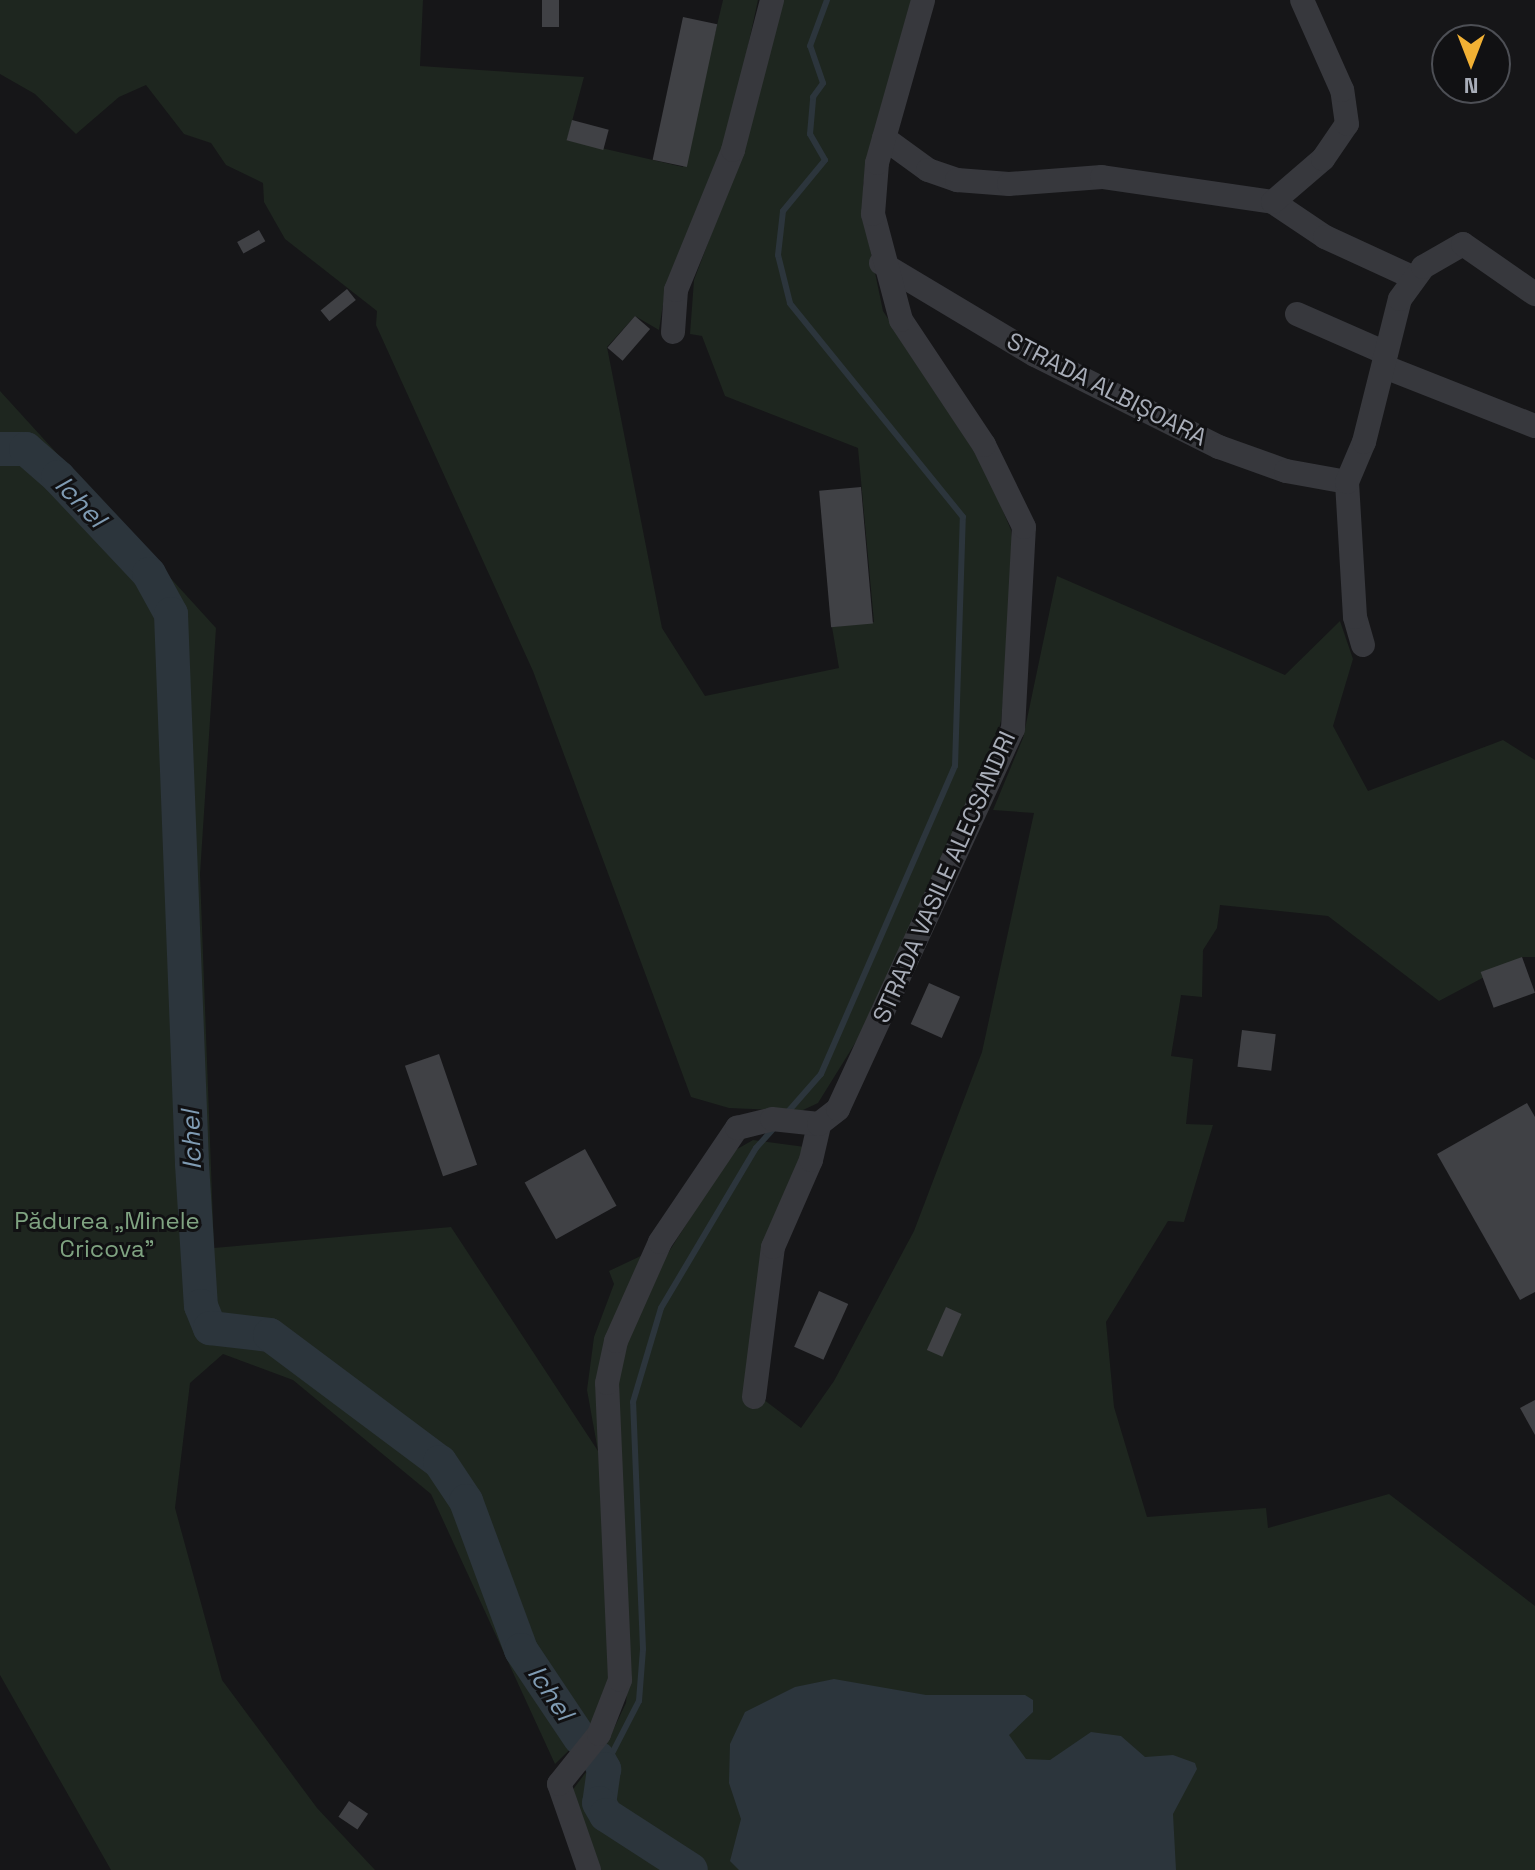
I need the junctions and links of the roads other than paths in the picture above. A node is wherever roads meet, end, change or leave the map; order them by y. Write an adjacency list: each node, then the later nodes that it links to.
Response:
1 (772, 0): 10 (street)
2 (923, 0): 4 (street, STRADA VASILE ALECSANDRI)
3 (1302, 0): 5 (street)
4 (884, 138): 5 (street); 6 (street, STRADA VASILE ALECSANDRI)
5 (1273, 202): 7 (street)
6 (881, 263): 13 (street, STRADA ALBIȘOARA); 15 (street, STRADA VASILE ALECSANDRI)
7 (1412, 277): 8 (street); 11 (street)
8 (1535, 294)
9 (1297, 314): 11 (street)
10 (673, 332)
11 (1386, 360): 12 (street); 13 (street)
12 (1535, 426)
13 (1347, 482): 14 (street)
14 (1363, 645)
15 (795, 1121): 16 (street); 17 (street)
16 (754, 1397)
17 (589, 1870)

